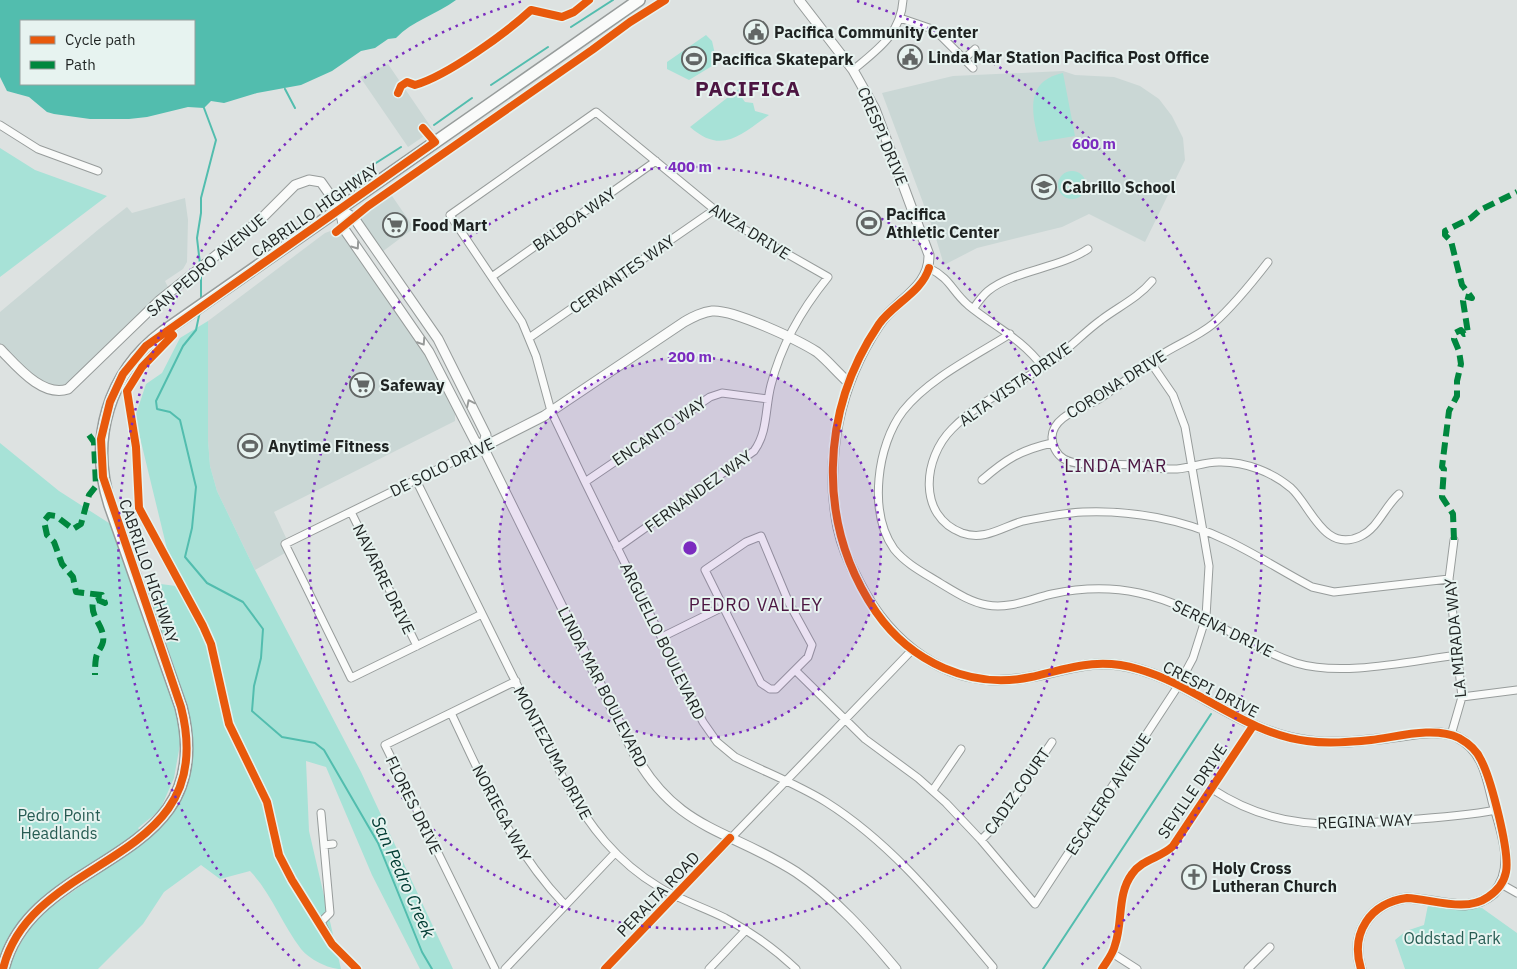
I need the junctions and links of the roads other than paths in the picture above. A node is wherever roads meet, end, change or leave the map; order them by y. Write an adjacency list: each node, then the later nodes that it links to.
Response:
1 (639, 0): 12 (highway, CABRILLO HIGHWAY)
2 (799, 0): 8 (street, CRESPI DRIVE)
3 (903, 0): 4 (street)
4 (900, 18): 6 (street); 8 (street)
5 (975, 49): 6 (street)
6 (964, 59): 7 (street)
7 (973, 68)
8 (853, 70): 17 (street, CRESPI DRIVE)
9 (0, 125): 11 (street)
10 (656, 162): 13 (street, ANZA DRIVE); 14 (street, ANZA DRIVE); 18 (street, BALBOA WAY)
11 (98, 171)
12 (340, 209): 24 (street, SAN PEDRO AVENUE); 31 (street, LINDA MAR BOULEVARD, one-way to 31); 31 (street, LINDA MAR BOULEVARD, one-way to 12); 77 (highway, CABRILLO HIGHWAY)
13 (714, 210): 22 (street, CERVANTES WAY); 23 (street, ANZA DRIVE)
14 (450, 215): 18 (street, ARGUELLO BOULEVARD)
15 (1088, 249): 20 (street)
16 (1268, 262): 25 (street, CORONA DRIVE)
17 (929, 268): 20 (street); 27 (street, CRESPI DRIVE)
18 (493, 276): 22 (street, ARGUELLO BOULEVARD)
19 (1152, 281): 26 (street, ALTA VISTA DRIVE)
20 (973, 308): 21 (street)
21 (1010, 334): 26 (street); 44 (street, SERENA DRIVE)
22 (529, 338): 29 (street, ARGUELLO BOULEVARD)
23 (788, 338): 27 (street, DE SOLO DRIVE); 28 (street, FERNANDEZ WAY); 29 (street, DE SOLO DRIVE)
24 (0, 348)
25 (1151, 362): 30 (street, CORONA DRIVE); 32 (street, ESCALERO AVENUE)
26 (1043, 367): 38 (street, ALTA VISTA DRIVE)
27 (848, 382): 47 (street, CRESPI DRIVE)
28 (768, 399): 35 (street, ENCANTO WAY); 40 (street, FERNANDEZ WAY)
29 (551, 411): 31 (street, DE SOLO DRIVE); 35 (street, ARGUELLO BOULEVARD)
30 (1052, 443): 32 (street); 34 (street)
31 (483, 447): 33 (street, DE SOLO DRIVE); 65 (street, LINDA MAR BOULEVARD)
32 (1193, 466): 36 (street); 38 (street, ESCALERO AVENUE)
33 (416, 480): 37 (street, DE SOLO DRIVE); 43 (street, MONTEZUMA DRIVE)
34 (982, 480)
35 (585, 482): 40 (street, ARGUELLO BOULEVARD)
36 (1398, 494)
37 (351, 512): 46 (street, NAVARRE DRIVE); 46 (street, DE SOLO DRIVE)
38 (1204, 531): 41 (street, ALTA VISTA DRIVE); 44 (street, ESCALERO AVENUE)
39 (1454, 540): 41 (street, LA MIRADA WAY)
40 (617, 548): 45 (street, ARGUELLO BOULEVARD)
41 (1449, 579): 48 (street, LA MIRADA WAY)
42 (723, 606): 45 (street); 49 (street); 49 (street)
43 (482, 614): 46 (street, DE SOLO DRIVE); 50 (street, MONTEZUMA DRIVE)
44 (1206, 617): 48 (street, SERENA DRIVE); 51 (street, ESCALERO AVENUE)
45 (662, 637): 60 (street, ARGUELLO BOULEVARD)
46 (417, 646)
47 (912, 650): 51 (street, CRESPI DRIVE); 55 (street, PERALTA ROAD)
48 (1458, 655): 53 (street, LA MIRADA WAY)
49 (795, 670): 55 (street, ESCALERO AVENUE)
50 (516, 681): 54 (street, FLORES DRIVE); 69 (street, MONTEZUMA DRIVE)
51 (1178, 686): 56 (street, CRESPI DRIVE); 66 (street, ESCALERO AVENUE)
52 (1517, 690): 53 (street)
53 (1462, 697): 57 (street, LA MIRADA WAY)
54 (451, 713): 73 (street, NORIEGA WAY); 79 (street, FLORES DRIVE)
55 (846, 719): 60 (street, PERALTA ROAD); 62 (street, ESCALERO AVENUE)
56 (1253, 726): 57 (street, CRESPI DRIVE); 61 (street, SEVILLE DRIVE)
57 (1451, 735): 63 (street, CRESPI DRIVE)
58 (1052, 742): 66 (street, CADIZ COURT)
59 (961, 749): 62 (street)
60 (787, 780): 65 (street, PERALTA ROAD); 85 (street, ARGUELLO BOULEVARD)
61 (1212, 789): 63 (street, REGINA WAY); 76 (street, SEVILLE DRIVE)
62 (933, 790): 66 (street, ESCALERO AVENUE)
63 (1496, 810): 70 (street, CRESPI DRIVE)
64 (321, 813): 68 (street)
65 (730, 838): 72 (street, PERALTA ROAD); 84 (street, LINDA MAR BOULEVARD)
66 (981, 840)
67 (333, 844): 68 (street)
68 (324, 845): 78 (street)
69 (615, 853): 72 (street, MONTEZUMA DRIVE); 73 (street)
70 (1501, 884): 71 (street); 89 (street)
71 (1517, 893)
72 (675, 895): 74 (street, MONTEZUMA DRIVE); 81 (street, PERALTA ROAD)
73 (565, 905): 80 (street)
74 (746, 930): 82 (street); 83 (street, MONTEZUMA DRIVE)
75 (1270, 947): 88 (street)
76 (1112, 953): 86 (street, SEVILLE DRIVE); 87 (street)
77 (3, 969)
78 (358, 969)
79 (495, 969)
80 (505, 969)
81 (605, 969)
82 (709, 969)
83 (796, 969)
84 (896, 969)
85 (992, 969)
86 (1102, 969)
87 (1137, 969)
88 (1248, 969)
89 (1361, 969)

